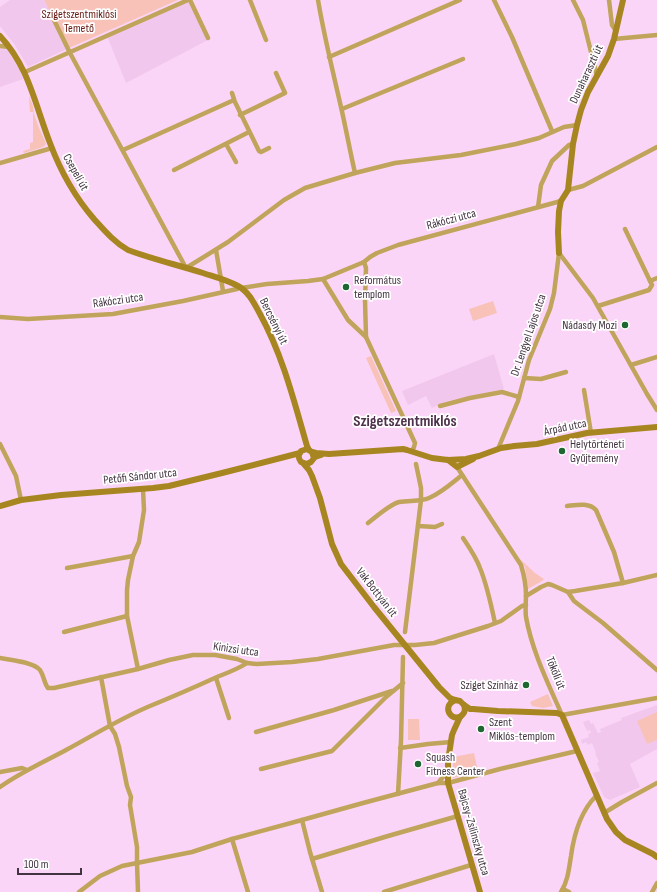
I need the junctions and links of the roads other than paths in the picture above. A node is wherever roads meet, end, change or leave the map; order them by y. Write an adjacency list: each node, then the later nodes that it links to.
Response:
1 (189, 0): 13 (street); 18 (street)
2 (250, 0): 15 (street)
3 (318, 0): 19 (street)
4 (460, 0): 19 (street)
5 (494, 0): 29 (street)
6 (573, 0): 23 (street)
7 (609, 0): 10 (street)
8 (623, 0): 10 (street, Dunaharaszti út)
9 (54, 20): 18 (street)
10 (616, 31): 14 (street, Dunaharaszti út)
11 (657, 35): 14 (street, Dunaharaszti út)
12 (0, 36): 17 (street, Csepeli út)
13 (208, 38)
14 (614, 39): 23 (street, Dunaharaszti út)
15 (266, 40)
16 (0, 46): 17 (street)
17 (9, 47): 21 (street, Csepeli út)
18 (70, 53): 21 (street); 36 (street)
19 (329, 58): 26 (street)
20 (463, 59): 26 (street)
21 (24, 72): 34 (street, Csepeli út)
22 (276, 73): 27 (street)
23 (597, 77): 28 (street, Dunaharaszti út)
24 (232, 93): 25 (street)
25 (234, 100): 27 (street); 36 (street)
26 (342, 109): 40 (street)
27 (240, 115): 30 (street)
28 (577, 125): 29 (street); 32 (street, Dunaharaszti út)
29 (552, 131): 40 (street)
30 (249, 132): 31 (street); 35 (street)
31 (226, 144): 37 (street); 39 (street)
32 (573, 144): 41 (street, Dunaharaszti út); 43 (street)
33 (657, 147): 41 (street)
34 (52, 148): 38 (street); 50 (street, Csepeli út)
35 (269, 148)
36 (123, 150): 50 (street)
37 (236, 162)
38 (0, 164)
39 (174, 170)
40 (355, 173): 45 (street)
41 (568, 190): 42 (street)
42 (561, 201): 43 (street, Rákóczi utca); 46 (street, Dr. Lengyel Lajos utca)
43 (538, 207): 47 (street, Rákóczi utca)
44 (625, 229): 54 (street)
45 (216, 250): 50 (street); 52 (street)
46 (559, 253): 48 (street); 49 (street, Dr. Lengyel Lajos utca)
47 (364, 262): 53 (street, Rákóczi utca); 59 (street)
48 (566, 263): 49 (street); 57 (street)
49 (557, 267): 63 (street, Dr. Lengyel Lajos utca)
50 (186, 268): 52 (street, Bercsényi út)
51 (657, 278): 54 (street)
52 (222, 279): 55 (street, Bercsényi út); 56 (street)
53 (324, 279): 55 (street, Rákóczi utca); 59 (street)
54 (650, 281): 57 (street)
55 (239, 288): 56 (street, Rákóczi utca); 68 (street, Bercsényi út)
56 (223, 291): 58 (street, Rákóczi utca)
57 (598, 306): 61 (street)
58 (0, 317)
59 (366, 338): 73 (street)
60 (657, 358): 61 (street)
61 (631, 364): 67 (street)
62 (566, 372): 63 (street)
63 (524, 378): 65 (street, Dr. Lengyel Lajos utca)
64 (584, 390): 70 (street)
65 (519, 397): 66 (street); 72 (street, Dr. Lengyel Lajos utca)
66 (440, 406)
67 (657, 410)
68 (300, 422): 74 (street, Bercsényi út); 75 (street, Bercsényi út)
69 (657, 427): 70 (street, Árpád utca)
70 (592, 433): 72 (street, Árpád utca)
71 (0, 444): 85 (street)
72 (498, 449): 76 (street, Árpád utca)
73 (412, 451): 75 (street); 78 (street, Árpád utca)
74 (300, 452): 75 (street); 77 (street, Petőfi Sándor utca); 79 (street)
75 (312, 455): 79 (street); 84 (street, Vak Bottyán út)
76 (479, 456): 78 (street, Árpád utca); 81 (street, Árpád utca)
77 (282, 458): 79 (street, Petőfi Sándor utca); 83 (street, Petőfi Sándor utca)
78 (448, 460): 81 (street)
79 (301, 462): 84 (street, Vak Bottyán út)
80 (416, 464): 86 (street)
81 (458, 467): 82 (street, Tököli út)
82 (462, 475): 86 (street); 98 (street, Tököli út)
83 (143, 489): 85 (street, Petőfi Sándor utca); 93 (street)
84 (320, 498): 104 (street, Vak Bottyán út)
85 (21, 500): 87 (street, Petőfi Sándor utca)
86 (421, 500): 89 (street); 91 (street)
87 (0, 506)
88 (567, 506): 96 (street)
89 (368, 523)
90 (442, 524): 91 (street)
91 (418, 526): 103 (street)
92 (463, 538): 101 (street)
93 (133, 556): 94 (street); 100 (street)
94 (67, 568)
95 (657, 575): 96 (street)
96 (623, 583): 97 (street)
97 (568, 592): 98 (street); 109 (street)
98 (526, 596): 99 (street, Tököli út)
99 (526, 606): 101 (street, Kinizsi utca); 120 (street, Tököli út)
100 (127, 616): 102 (street); 108 (street)
101 (496, 623): 104 (street, Kinizsi utca)
102 (64, 632)
103 (405, 632)
104 (404, 645): 107 (street, Kinizsi utca); 113 (street, Vak Bottyán út)
105 (403, 657): 112 (street)
106 (0, 658): 110 (street, Kinizsi utca)
107 (247, 664): 108 (street, Kinizsi utca); 111 (street)
108 (138, 669): 110 (street, Kinizsi utca)
109 (657, 670)
110 (101, 677): 123 (street)
111 (216, 678): 122 (street); 123 (street)
112 (403, 683): 114 (street); 126 (street)
113 (439, 687): 116 (street, Vak Bottyán út); 117 (street, Vak Bottyán út)
114 (393, 691): 124 (street); 129 (street)
115 (657, 698): 120 (street)
116 (455, 700): 117 (street); 118 (street)
117 (449, 705): 121 (street)
118 (464, 705): 119 (street); 121 (street)
119 (480, 710): 120 (street); 121 (street)
120 (562, 715): 127 (street, Tököli út)
121 (459, 716): 125 (street, Bajcsy-Zsilinszky utca)
122 (230, 718)
123 (110, 726): 128 (street); 144 (street)
124 (256, 732)
125 (451, 742): 126 (street); 130 (street, Bajcsy-Zsilinszky utca)
126 (400, 748): 136 (street)
127 (577, 750): 132 (street); 137 (street, Tököli út)
128 (27, 770): 131 (street); 135 (street)
129 (262, 770)
130 (448, 771): 132 (street, Bajcsy-Zsilinszky utca); 133 (street)
131 (0, 772)
132 (451, 782): 133 (street); 139 (street, Bajcsy-Zsilinszky utca)
133 (438, 783): 136 (street)
134 (657, 783): 138 (street)
135 (0, 787)
136 (398, 794): 140 (street)
137 (596, 796): 138 (street, Tököli út); 147 (street)
138 (604, 813): 142 (street, Tököli út)
139 (458, 816): 143 (street); 145 (street, Bajcsy-Zsilinszky utca)
140 (302, 820): 141 (street); 143 (street)
141 (232, 839): 144 (street); 150 (street)
142 (656, 855)
143 (312, 859): 151 (street)
144 (136, 863): 148 (street); 149 (street)
145 (471, 865): 152 (street); 153 (street, Bajcsy-Zsilinszky utca)
146 (657, 883): 155 (street)
147 (562, 890): 154 (street)
148 (79, 892)
149 (138, 892)
150 (248, 892)
151 (322, 892)
152 (384, 892)
153 (480, 892)
154 (569, 892)
155 (652, 892)

